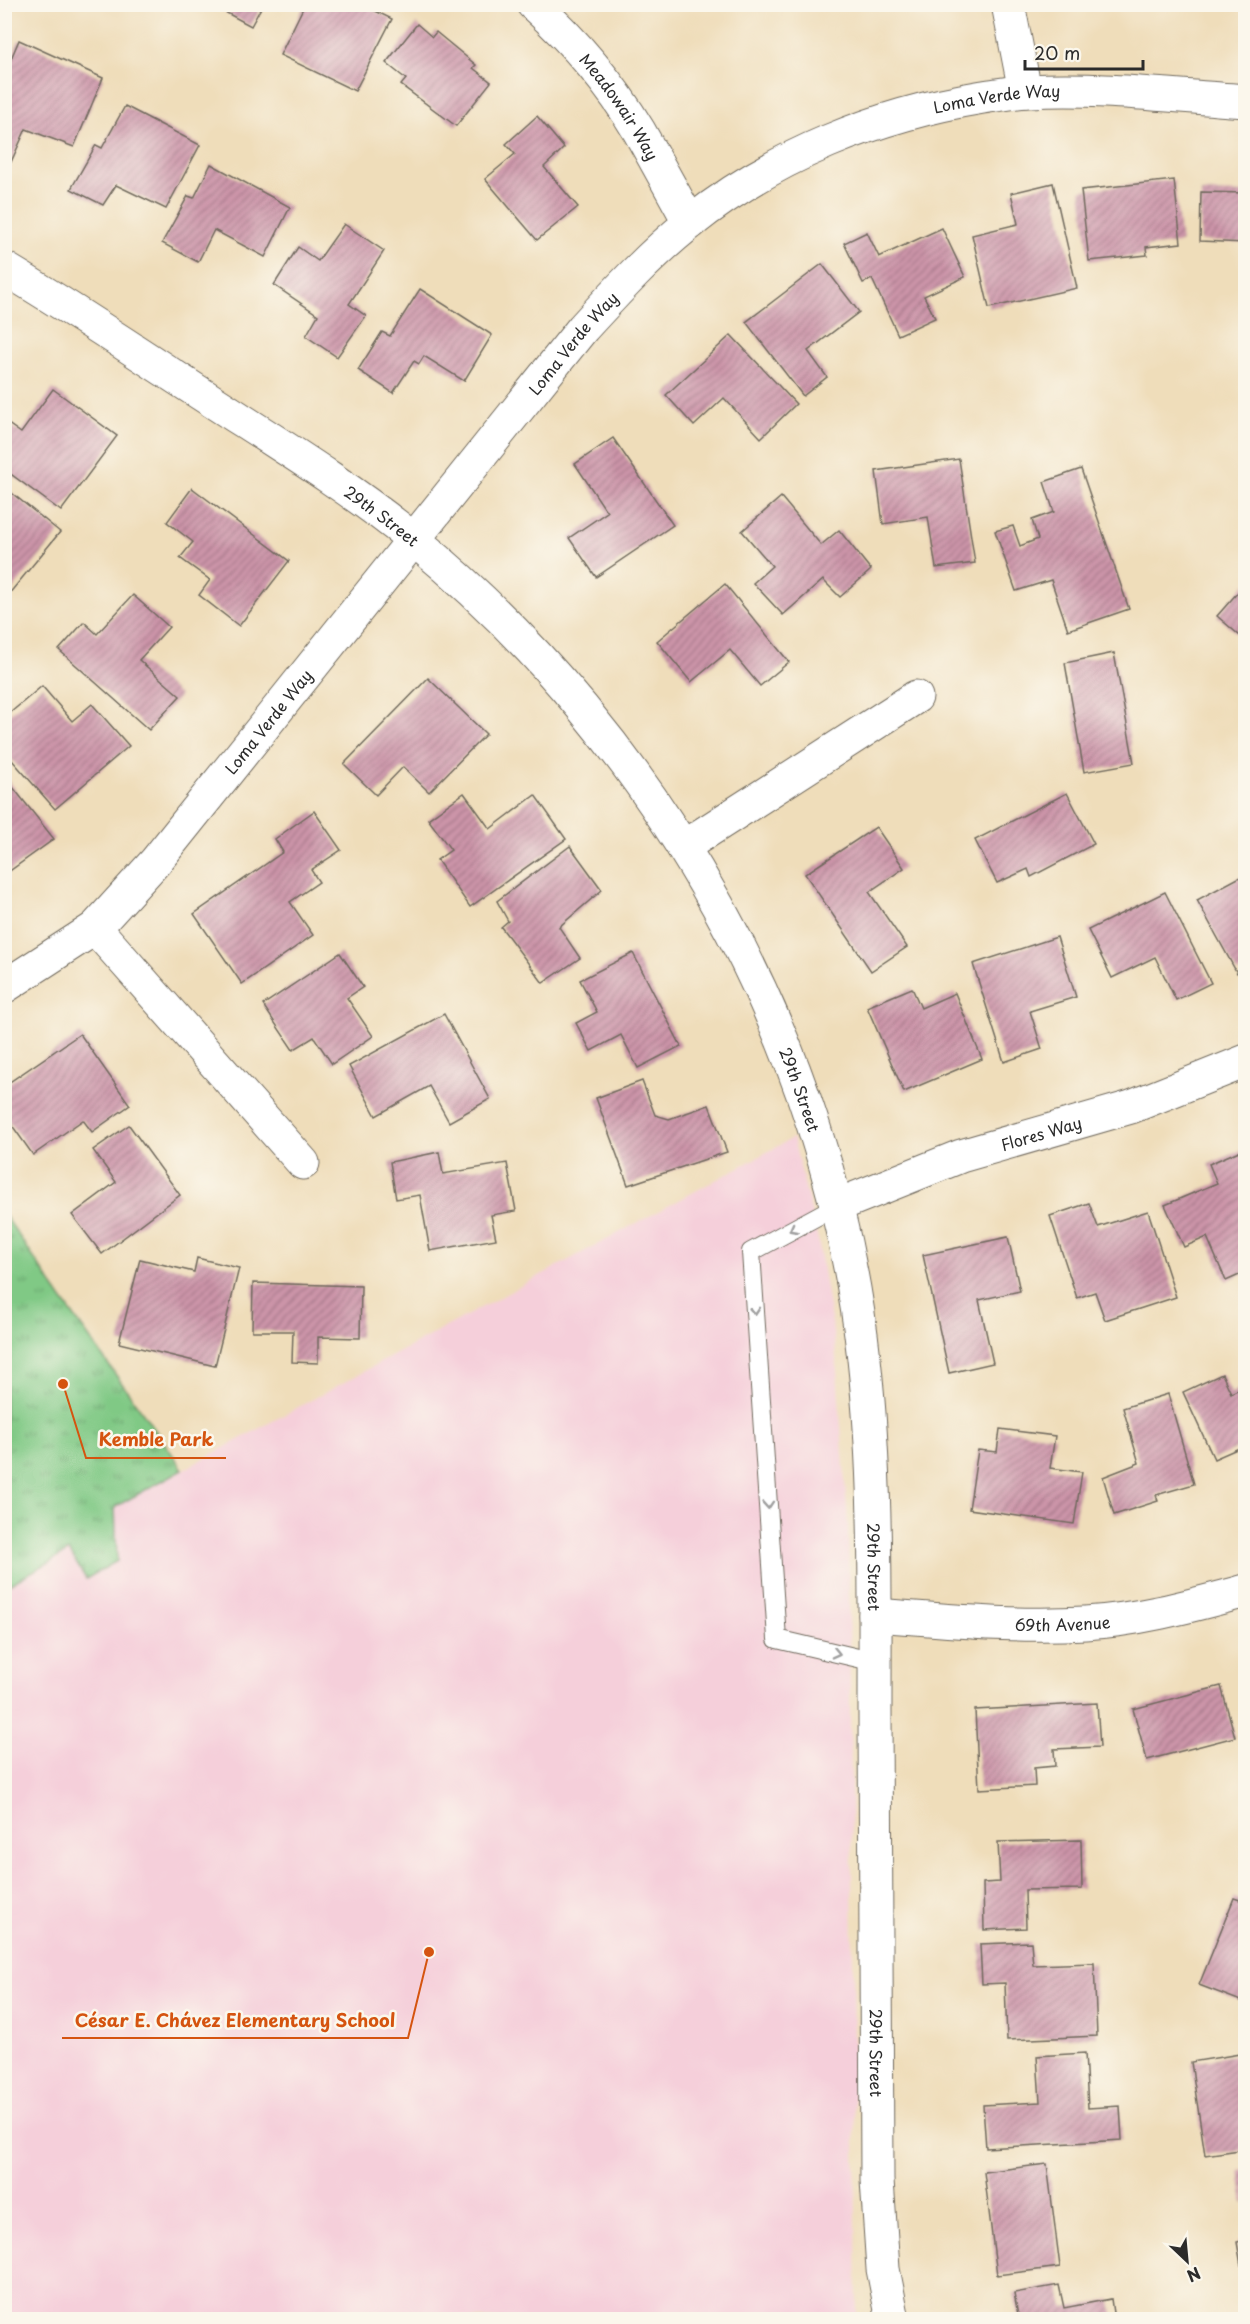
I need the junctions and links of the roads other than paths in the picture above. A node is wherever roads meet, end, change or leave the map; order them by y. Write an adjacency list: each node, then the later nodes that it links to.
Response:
1 (533, 4): 5 (street, Meadowair Way)
2 (1008, 4): 3 (street)
3 (1025, 91): 4 (street, Loma Verde Way); 5 (street, Loma Verde Way)
4 (1245, 101)
5 (690, 223): 7 (street, Loma Verde Way)
6 (4, 268): 7 (street, 29th Street)
7 (414, 540): 9 (street, 29th Street); 10 (street, Loma Verde Way)
8 (916, 697): 9 (street)
9 (683, 847): 14 (street, 29th Street)
10 (95, 928): 11 (street, Loma Verde Way); 13 (street)
11 (4, 987)
12 (1245, 1061): 14 (street, Flores Way)
13 (303, 1163)
14 (836, 1206): 16 (street, 29th Street); 17 (lane, one-way to 17)
15 (1245, 1591): 16 (street, 69th Avenue)
16 (875, 1615): 17 (street, 29th Street)
17 (875, 1662): 18 (street, 29th Street)
18 (892, 2319)

